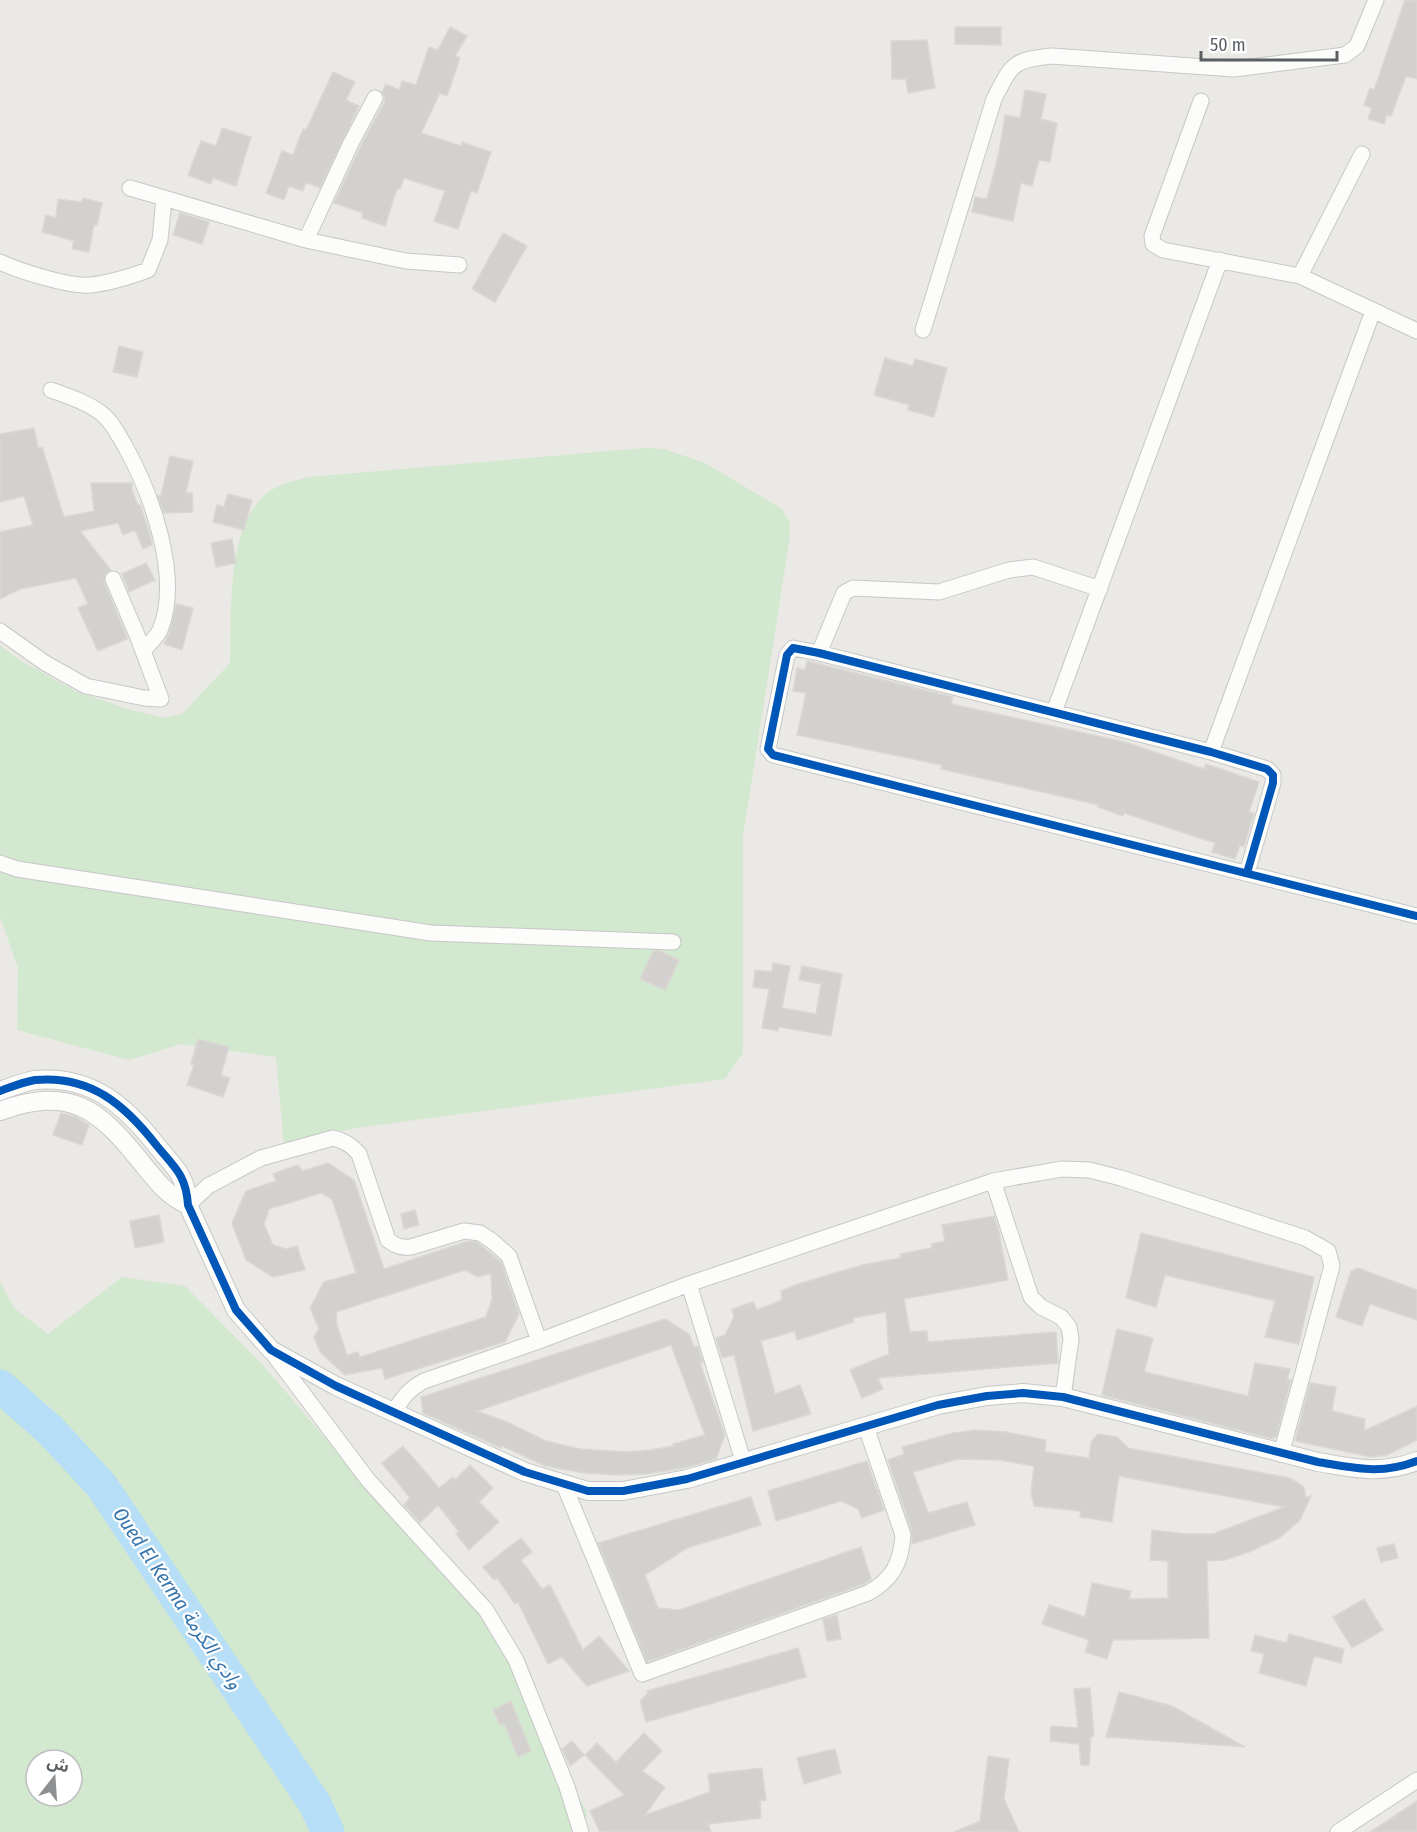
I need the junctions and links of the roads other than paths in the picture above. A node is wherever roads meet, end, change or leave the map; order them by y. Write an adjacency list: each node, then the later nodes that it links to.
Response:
1 (1376, 0): 13 (street)
2 (375, 98): 7 (street)
3 (1201, 101): 8 (street)
4 (1362, 154): 11 (street)
5 (130, 188): 6 (street)
6 (164, 198): 7 (street); 9 (street)
7 (306, 240): 10 (street)
8 (1220, 260): 11 (street); 17 (street)
9 (0, 262)
10 (459, 265)
11 (1300, 276): 12 (street)
12 (1373, 311): 14 (street); 22 (street)
13 (923, 330)
14 (1417, 331)
15 (51, 390): 19 (street)
16 (113, 579): 19 (street)
17 (1100, 589): 20 (street); 21 (street)
18 (0, 631): 19 (street)
19 (143, 651)
20 (819, 653): 21 (street); 24 (street)
21 (1054, 712): 22 (street)
22 (1211, 752): 24 (street)
23 (0, 862): 26 (street)
24 (1247, 873): 25 (street)
25 (1417, 916)
26 (673, 942)
27 (0, 1091): 30 (street)
28 (0, 1111): 30 (street)
29 (993, 1181): 31 (street); 34 (street); 37 (street)
30 (188, 1205): 32 (street); 33 (street)
31 (689, 1284): 32 (street); 39 (street)
32 (538, 1341): 35 (street)
33 (271, 1350): 35 (street); 42 (street)
34 (1063, 1397): 36 (street); 37 (street)
35 (394, 1412): 40 (street)
36 (866, 1427): 39 (street); 40 (street)
37 (1281, 1454): 38 (street)
38 (1417, 1461)
39 (744, 1464): 40 (street)
40 (564, 1485)
41 (1417, 1780): 43 (street)
42 (581, 1832)
43 (1338, 1832)

